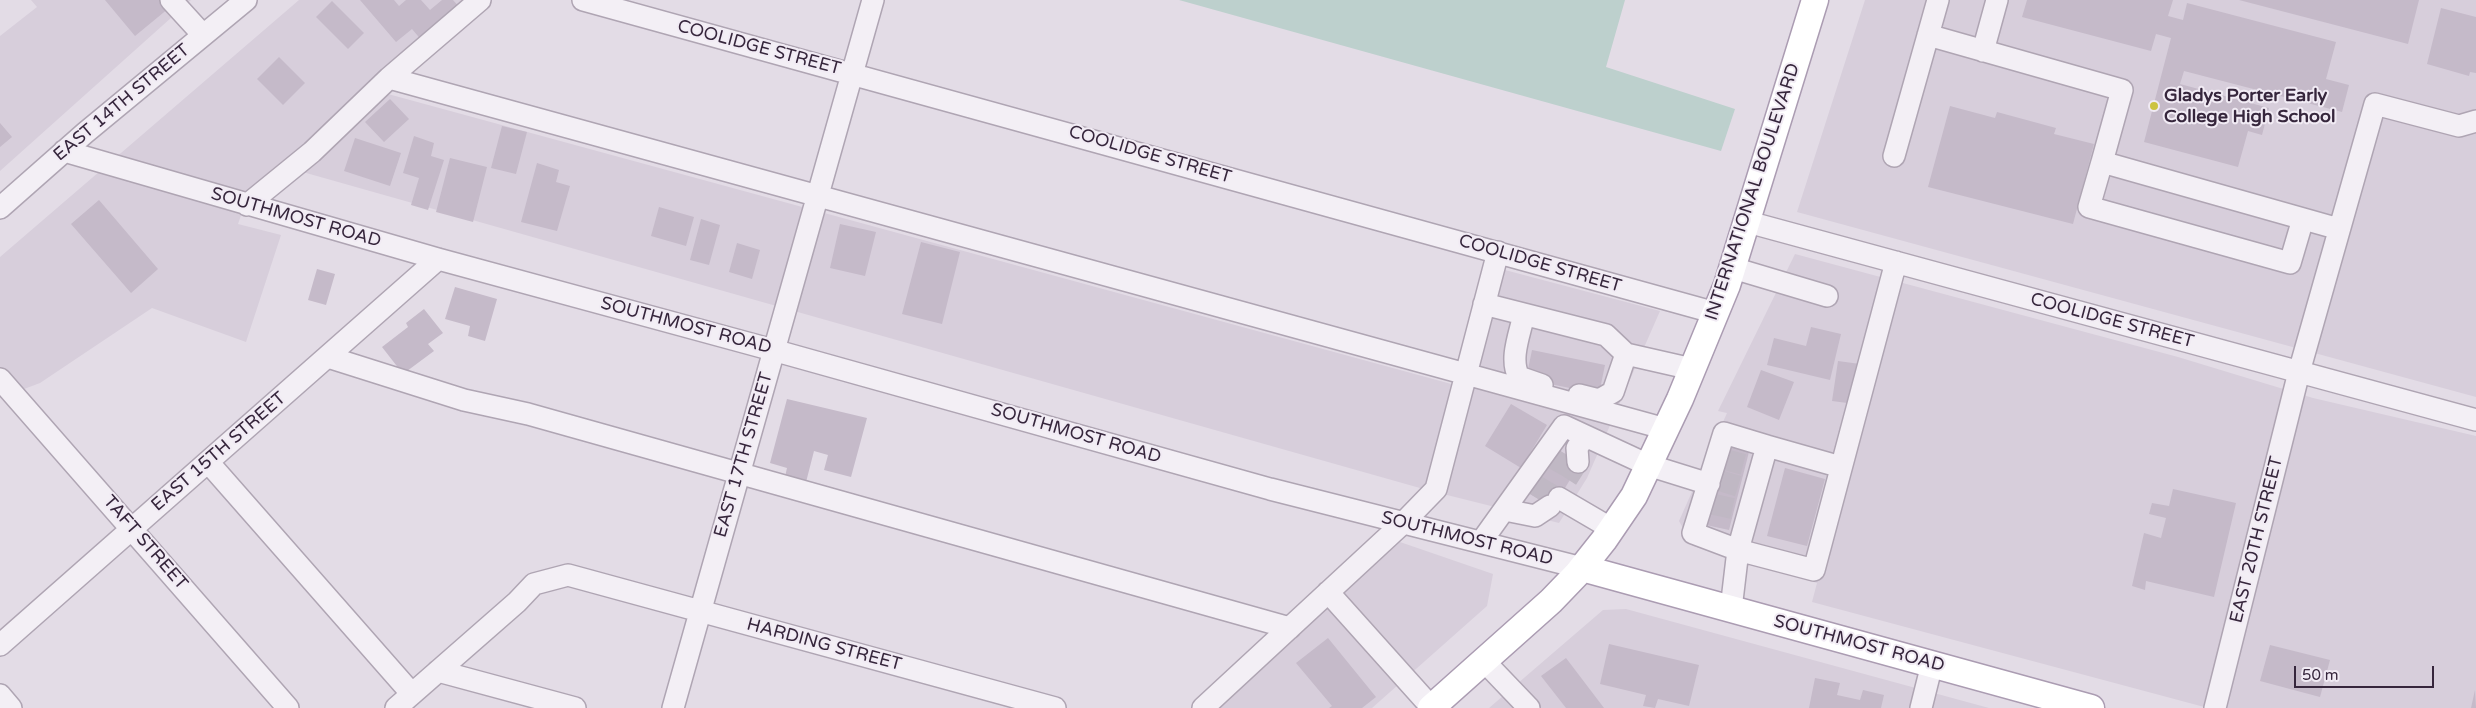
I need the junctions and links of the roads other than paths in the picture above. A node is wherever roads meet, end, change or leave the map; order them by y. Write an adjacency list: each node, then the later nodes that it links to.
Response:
1 (171, 0): 9 (street)
2 (246, 0): 9 (street, EAST 14TH STREET)
3 (480, 0): 13 (street)
4 (583, 0): 12 (street, COOLIDGE STREET)
5 (873, 0): 12 (street, EAST 17TH STREET)
6 (1815, 0): 22 (main road, INTERNATIONAL BOULEVARD)
7 (1938, 0): 10 (street)
8 (1997, 0): 11 (street)
9 (203, 35): 15 (street, EAST 14TH STREET)
10 (1928, 35): 11 (street); 16 (street)
11 (1983, 51): 17 (street)
12 (854, 73): 18 (street, EAST 17TH STREET); 24 (street, COOLIDGE STREET)
13 (389, 78): 18 (street); 19 (street)
14 (2476, 122): 23 (street, EAST 20TH STREET)
15 (64, 151): 19 (street, SOUTHMOST ROAD); 20 (street, EAST 14TH STREET)
16 (1894, 156)
17 (2102, 162): 21 (street); 21 (street)
18 (819, 196): 32 (street, EAST 17TH STREET); 37 (street)
19 (248, 204): 25 (street, SOUTHMOST ROAD)
20 (0, 207)
21 (2303, 218): 23 (street)
22 (1748, 222): 26 (street, COOLIDGE STREET); 27 (main road, INTERNATIONAL BOULEVARD)
23 (2339, 229): 36 (street, EAST 20TH STREET)
24 (1498, 252): 29 (street); 30 (street, COOLIDGE STREET)
25 (438, 259): 32 (street, SOUTHMOST ROAD); 34 (street, EAST 15TH STREET)
26 (1896, 262): 36 (street, COOLIDGE STREET); 45 (street)
27 (1733, 268): 28 (street); 30 (main road, INTERNATIONAL BOULEVARD)
28 (1827, 296)
29 (1484, 304): 31 (street); 37 (street)
30 (1716, 313): 35 (main road, INTERNATIONAL BOULEVARD)
31 (1524, 314): 33 (street); 39 (street)
32 (773, 350): 46 (street, EAST 17TH STREET); 49 (street, SOUTHMOST ROAD)
33 (1626, 354): 35 (street); 39 (street)
34 (328, 356): 43 (street, EAST 15TH STREET); 46 (street)
35 (1692, 369): 41 (main road, INTERNATIONAL BOULEVARD)
36 (2299, 372): 40 (street, COOLIDGE STREET); 75 (street, EAST 20TH STREET)
37 (1466, 375): 39 (street); 49 (street)
38 (0, 379): 50 (street, TAFT STREET)
39 (1598, 405): 41 (street)
40 (2476, 420)
41 (1666, 429): 44 (main road, INTERNATIONAL BOULEVARD)
42 (1767, 446): 45 (street); 47 (street); 53 (street)
43 (208, 462): 50 (street, EAST 15TH STREET); 64 (street)
44 (1648, 465): 47 (street); 48 (street); 51 (main road, INTERNATIONAL BOULEVARD)
45 (1841, 467): 53 (street)
46 (739, 473): 57 (street, EAST 17TH STREET); 58 (street)
47 (1710, 490): 53 (street)
48 (1505, 510): 51 (street); 52 (street)
49 (1403, 523): 52 (street, SOUTHMOST ROAD); 55 (street)
50 (132, 529): 59 (street, EAST 15TH STREET); 66 (street, TAFT STREET)
51 (1612, 529): 54 (main road, INTERNATIONAL BOULEVARD)
52 (1481, 542): 54 (street, SOUTHMOST ROAD)
53 (1738, 550): 56 (street)
54 (1582, 568): 56 (main road, SOUTHMOST ROAD); 60 (main road, INTERNATIONAL BOULEVARD)
55 (1328, 592): 58 (street); 71 (street)
56 (1732, 609): 61 (main road, SOUTHMOST ROAD)
57 (700, 611): 62 (street, HARDING STREET); 68 (street, EAST 17TH STREET); 69 (street, HARDING STREET)
58 (1290, 628): 70 (street)
59 (0, 644)
60 (1484, 661): 71 (main road, INTERNATIONAL BOULEVARD); 72 (street)
61 (1932, 664): 73 (street); 74 (main road, SOUTHMOST ROAD)
62 (438, 671): 64 (street, HARDING STREET); 67 (street)
63 (0, 695): 65 (street)
64 (404, 701)
65 (12, 708)
66 (288, 708)
67 (575, 708)
68 (673, 708)
69 (1054, 708)
70 (1204, 708)
71 (1431, 708)
72 (1529, 708)
73 (1921, 708)
74 (2091, 708)
75 (2215, 708)

